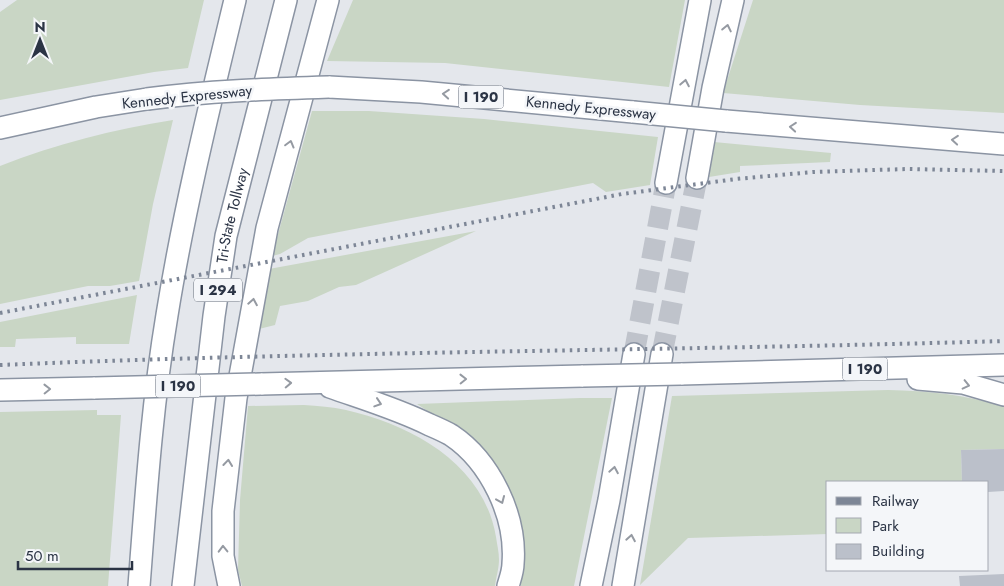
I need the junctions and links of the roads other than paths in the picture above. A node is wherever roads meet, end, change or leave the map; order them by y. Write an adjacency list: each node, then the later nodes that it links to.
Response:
1 (235, 0): 21 (highway, I 294)
2 (286, 0): 22 (highway, Tri-State Tollway / I 294)
3 (328, 0): 7 (highway)
4 (343, 0): 7 (highway)
5 (700, 0): 13 (highway, one-way to 5)
6 (734, 0): 12 (highway, one-way to 6)
7 (314, 54): 23 (highway, one-way to 7)
8 (96, 107): 9 (highway, Kennedy Expressway / I 190); 10 (highway); 11 (highway, Kennedy Expressway / I 190, one-way to 8, bridge)
9 (0, 128)
10 (0, 144)
11 (1004, 144)
12 (697, 178)
13 (666, 183)
14 (634, 354): 25 (highway, one-way to 14)
15 (662, 354): 26 (highway, one-way to 15)
16 (1004, 366): 17 (highway, I 190)
17 (726, 373): 18 (highway, I 190, one-way to 17, bridge); 20 (highway, one-way to 20)
18 (315, 382): 19 (highway, I 190, one-way to 18, bridge); 24 (highway, one-way to 24)
19 (0, 390)
20 (1004, 395)
21 (139, 586)
22 (184, 586)
23 (229, 586)
24 (508, 586)
25 (591, 586)
26 (623, 586)

